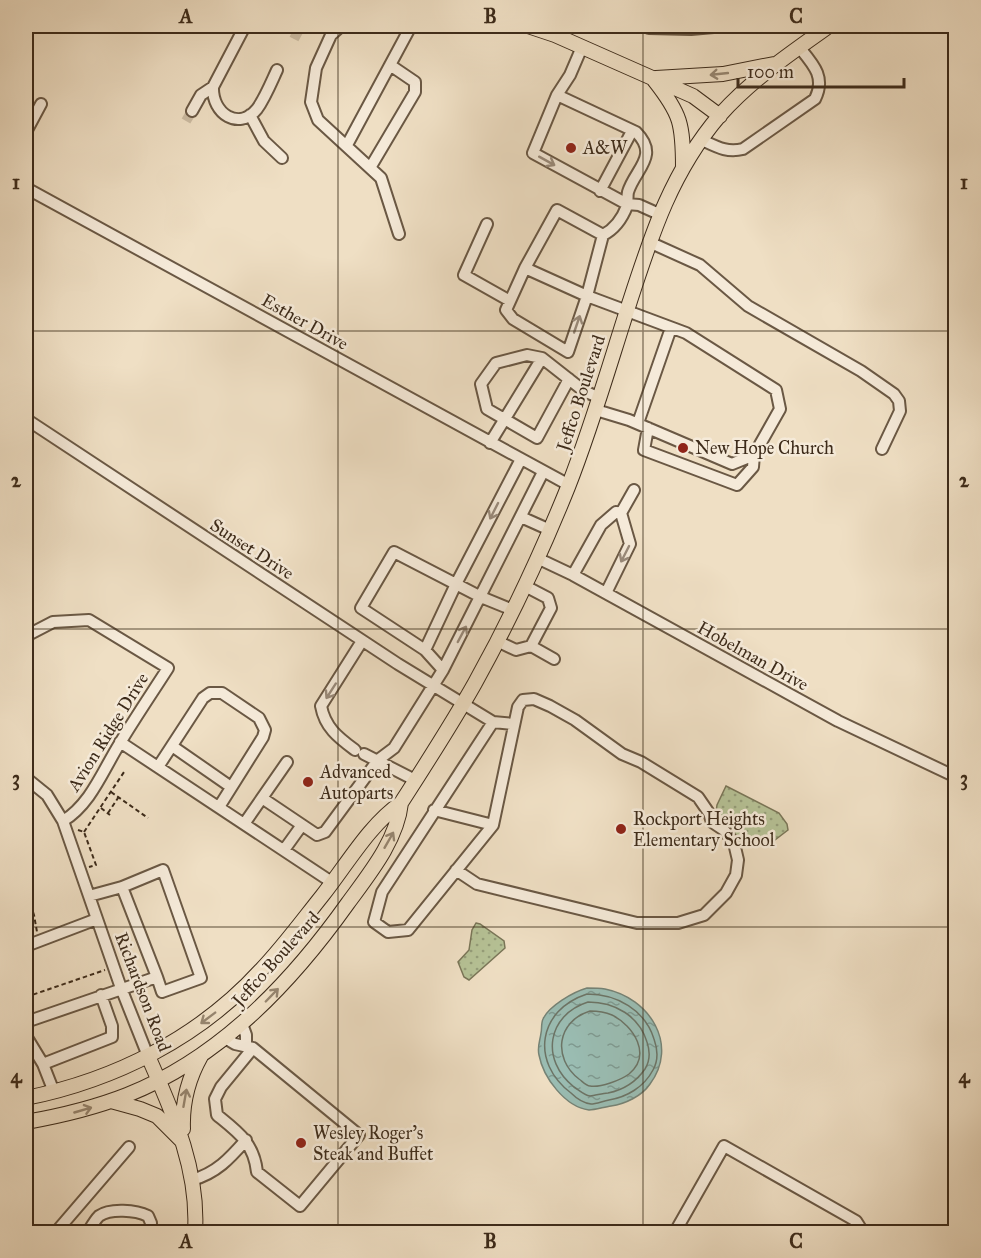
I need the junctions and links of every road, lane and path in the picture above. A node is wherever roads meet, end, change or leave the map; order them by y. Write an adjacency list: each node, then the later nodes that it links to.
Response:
1 (245, 26): 16 (street)
2 (341, 26): 25 (street)
3 (411, 26): 13 (street)
4 (531, 26): 10 (main road)
5 (644, 26): 9 (street)
6 (717, 26): 7 (street); 9 (street)
7 (725, 26)
8 (829, 26): 11 (main road, Jeffco Boulevard)
9 (691, 27)
10 (582, 47): 15 (main road); 17 (street)
11 (799, 47): 12 (main road, Jeffco Boulevard); 24 (street)
12 (776, 64): 15 (main road, one-way to 15); 21 (main road, Jeffco Boulevard)
13 (390, 65): 25 (street); 27 (street)
14 (278, 70): 20 (street)
15 (652, 78): 21 (main road); 28 (main road)
16 (213, 87): 19 (street); 20 (street)
17 (557, 94): 22 (street); 30 (street, one-way to 30)
18 (41, 105): 23 (street)
19 (192, 111)
20 (250, 115): 26 (street)
21 (720, 116): 24 (main road, Jeffco Boulevard)
22 (632, 131): 30 (street); 31 (street)
23 (26, 132)
24 (702, 140): 28 (main road, Jeffco Boulevard)
25 (347, 145): 27 (street)
26 (282, 158)
27 (370, 168): 34 (street)
28 (683, 168): 32 (main road, Jeffco Boulevard)
29 (26, 188): 48 (street, Esther Drive)
30 (600, 191): 31 (street)
31 (627, 204): 32 (street); 35 (street)
32 (659, 214): 36 (main road, Jeffco Boulevard)
33 (487, 224): 39 (street)
34 (399, 234)
35 (603, 235): 37 (street); 38 (street)
36 (649, 242): 40 (main road, Jeffco Boulevard); 49 (street)
37 (525, 268): 38 (street); 39 (street)
38 (587, 296): 39 (street, one-way to 38); 40 (street)
39 (510, 301)
40 (627, 311): 41 (street); 44 (main road, Jeffco Boulevard)
41 (671, 328): 47 (street); 50 (street)
42 (542, 358): 43 (street); 46 (street); 46 (street)
43 (569, 379): 44 (street); 46 (street)
44 (598, 404): 47 (street); 53 (main road, Jeffco Boulevard)
45 (26, 418): 66 (street, Sunset Drive)
46 (504, 418): 48 (street)
47 (643, 426): 50 (street); 50 (street)
48 (490, 443): 51 (street, Esther Drive)
49 (882, 449)
50 (754, 455)
51 (521, 459): 52 (street, Esther Drive); 60 (street, one-way to 60)
52 (543, 472): 53 (street, Esther Drive); 56 (street)
53 (568, 485): 57 (main road, Jeffco Boulevard)
54 (634, 490): 55 (street)
55 (621, 513): 59 (street); 62 (street, one-way to 62)
56 (521, 517): 57 (street); 63 (street)
57 (550, 530): 58 (main road, Jeffco Boulevard)
58 (537, 558): 59 (street, Hobelman Drive); 61 (main road, Jeffco Boulevard)
59 (573, 575): 62 (street, Hobelman Drive)
60 (456, 584): 63 (street); 69 (street); 69 (street)
61 (525, 586): 64 (main road, Jeffco Boulevard); 68 (street)
62 (606, 593): 82 (street, Hobelman Drive)
63 (481, 597): 64 (street); 71 (street, one-way to 63)
64 (513, 610): 67 (main road, Jeffco Boulevard)
65 (26, 636): 76 (street, Avion Ridge Drive)
66 (363, 641): 72 (street, Sunset Drive); 78 (street, one-way to 78)
67 (497, 641): 68 (street); 73 (main road, Jeffco Boulevard)
68 (531, 646): 70 (street)
69 (425, 650): 71 (street)
70 (554, 659)
71 (443, 670): 72 (street)
72 (433, 685): 73 (street, Sunset Drive); 78 (street)
73 (463, 704): 74 (street, Sunset Drive); 84 (main road, Jeffco Boulevard)
74 (493, 722): 75 (street); 92 (street)
75 (514, 724): 97 (street); 102 (street)
76 (120, 742): 80 (street); 94 (street, Avion Ridge Drive)
77 (172, 746): 80 (street); 85 (street); 85 (street)
78 (378, 760): 84 (street); 96 (street)
79 (287, 762): 88 (street)
80 (158, 767): 90 (street)
81 (124, 772): 86 (path)
82 (956, 777)
83 (26, 778): 94 (street, Richardson Road)
84 (415, 780): 89 (main road, Jeffco Boulevard)
85 (231, 787): 90 (street)
86 (111, 792): 87 (path); 91 (path)
87 (119, 797): 91 (path); 93 (path)
88 (262, 798): 95 (street); 96 (street)
89 (401, 803): 103 (main road, Jeffco Boulevard); 116 (main road, Jeffco Boulevard, one-way to 89)
90 (219, 807): 95 (street)
91 (101, 808): 99 (path)
92 (434, 810): 97 (street); 102 (street)
93 (148, 818)
94 (63, 821): 106 (street, Richardson Road)
95 (244, 824): 100 (street)
96 (302, 825): 100 (street)
97 (493, 825): 102 (street)
98 (75, 829): 99 (path)
99 (84, 832): 101 (path)
100 (284, 850): 103 (street)
101 (86, 869)
102 (456, 870)
103 (333, 883): 121 (main road, Jeffco Boulevard, one-way to 121)
104 (122, 887): 106 (street); 111 (street); 111 (street)
105 (26, 891): 108 (path)
106 (89, 896): 107 (street, Richardson Road)
107 (97, 919): 109 (street); 112 (street, Richardson Road)
108 (38, 934)
109 (26, 946)
110 (105, 970): 114 (path)
111 (157, 977): 112 (street)
112 (121, 988): 113 (street); 121 (street, Richardson Road)
113 (101, 995): 115 (street); 122 (street)
114 (26, 998)
115 (26, 1022)
116 (242, 1024): 118 (main road, Jeffco Boulevard); 119 (street)
117 (26, 1036): 122 (street)
118 (225, 1038): 119 (street); 120 (main road, Jeffco Boulevard)
119 (250, 1048): 128 (street); 128 (street)
120 (201, 1055): 123 (main road, Jeffco Boulevard); 129 (main road, one-way to 120)
121 (148, 1056): 123 (main road, Richardson Road); 124 (main road, Jeffco Boulevard)
122 (43, 1064): 124 (street)
123 (158, 1080): 126 (main road, Jeffco Boulevard); 129 (main road, Richardson Road)
124 (54, 1092): 125 (main road, Jeffco Boulevard)
125 (26, 1098)
126 (111, 1101): 127 (main road, Jeffco Boulevard, one-way to 126); 129 (main road)
127 (26, 1122)
128 (246, 1140): 131 (street)
129 (184, 1143): 131 (main road, Richardson Road)
130 (129, 1147): 133 (street)
131 (192, 1180): 136 (main road, Richardson Road)
132 (866, 1232): 137 (street)
133 (56, 1233)
134 (88, 1233): 135 (street)
135 (150, 1233)
136 (195, 1233)
137 (675, 1233)

